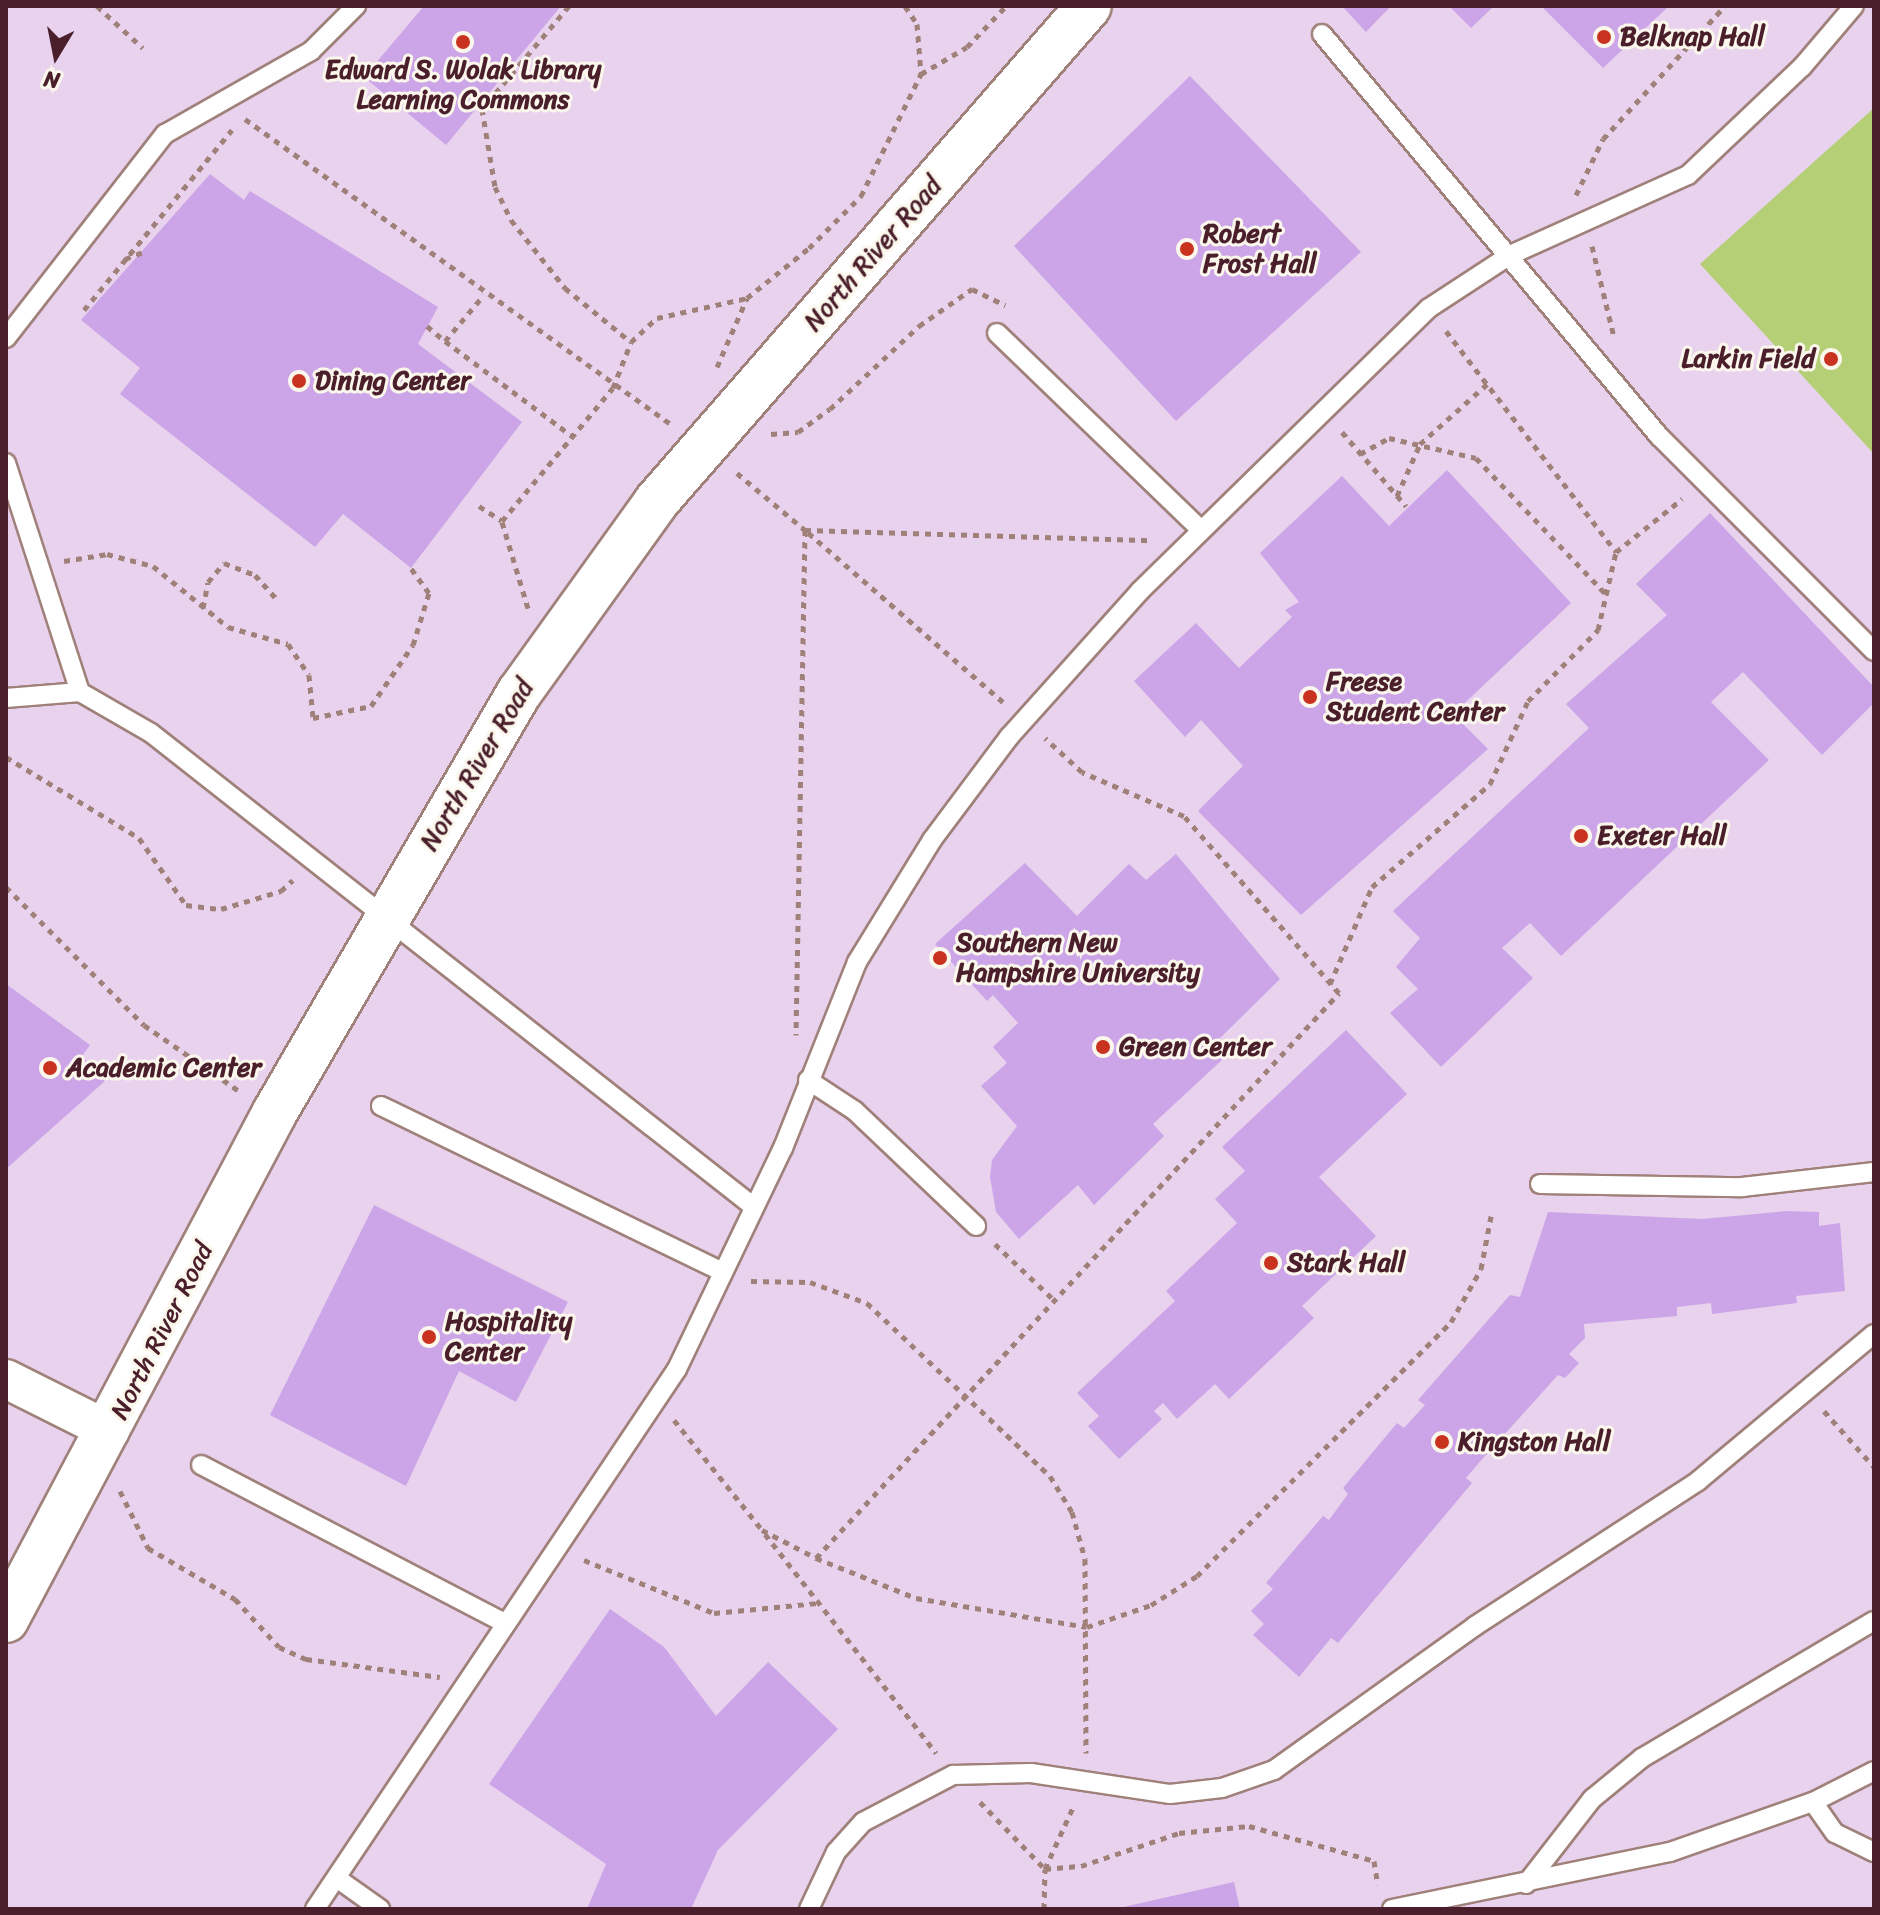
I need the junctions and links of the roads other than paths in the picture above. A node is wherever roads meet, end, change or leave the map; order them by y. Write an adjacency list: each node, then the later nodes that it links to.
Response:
1 (356, 6): 7 (lane)
2 (1089, 6): 13 (street, North River Road)
3 (1854, 6): 5 (lane)
4 (1322, 34): 5 (lane)
5 (1510, 255): 9 (lane); 10 (lane)
6 (997, 333): 9 (lane)
7 (6, 338)
8 (6, 463): 11 (lane)
9 (1201, 530): 14 (lane)
10 (1874, 651)
11 (80, 692): 12 (lane); 13 (lane)
12 (6, 698)
13 (386, 917): 18 (lane); 23 (street, North River Road)
14 (808, 1080): 18 (lane); 19 (lane)
15 (381, 1106): 20 (lane)
16 (1874, 1172): 17 (lane)
17 (1540, 1184)
18 (754, 1207): 20 (lane)
19 (976, 1226)
20 (723, 1272): 27 (lane)
21 (1874, 1334): 36 (lane)
22 (6, 1379): 23 (street)
23 (110, 1431): 25 (street, North River Road)
24 (201, 1465): 27 (lane)
25 (6, 1620)
26 (1874, 1621): 32 (lane)
27 (504, 1623): 31 (lane)
28 (1874, 1771): 29 (lane)
29 (1813, 1802): 30 (lane); 32 (lane)
30 (1874, 1852)
31 (338, 1879): 34 (lane); 35 (lane)
32 (1526, 1884): 33 (lane)
33 (1386, 1903)
34 (315, 1909)
35 (380, 1909)
36 (809, 1909)

